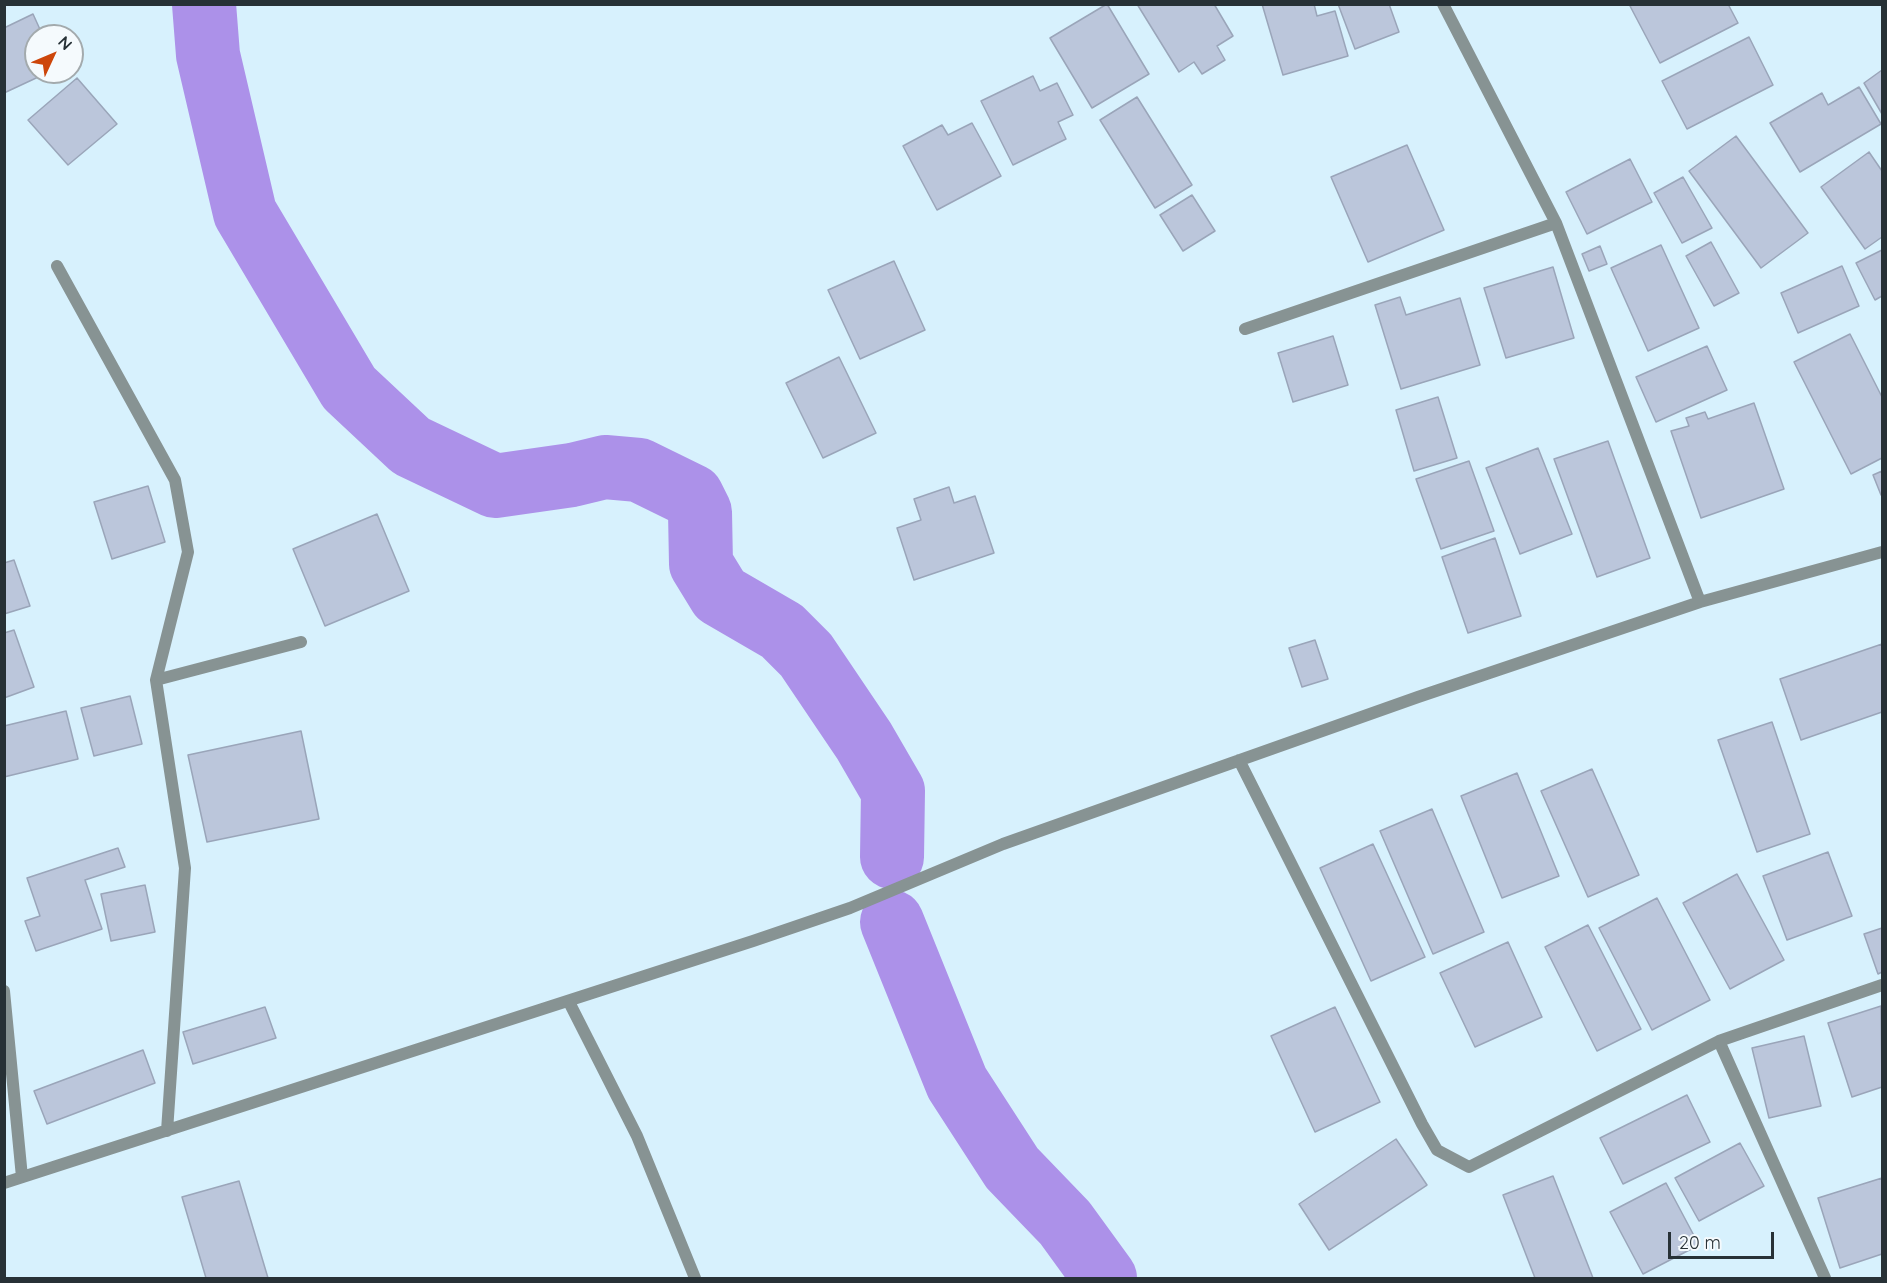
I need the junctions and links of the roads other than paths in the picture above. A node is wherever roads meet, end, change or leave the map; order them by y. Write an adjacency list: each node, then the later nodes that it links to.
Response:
1 (1443, 4): 2 (street)
2 (1556, 224): 4 (street); 6 (street)
3 (57, 266): 8 (street)
4 (1245, 329)
5 (1882, 554): 6 (street)
6 (1701, 602): 9 (street)
7 (300, 642): 8 (street)
8 (156, 680): 14 (street)
9 (1239, 760): 12 (street); 13 (street)
10 (1882, 985): 13 (street)
11 (4, 991): 15 (street)
12 (569, 1002): 14 (street); 17 (street)
13 (1719, 1041): 18 (street)
14 (167, 1131): 15 (street)
15 (22, 1177): 16 (street)
16 (4, 1183)
17 (695, 1278)
18 (1825, 1278)

